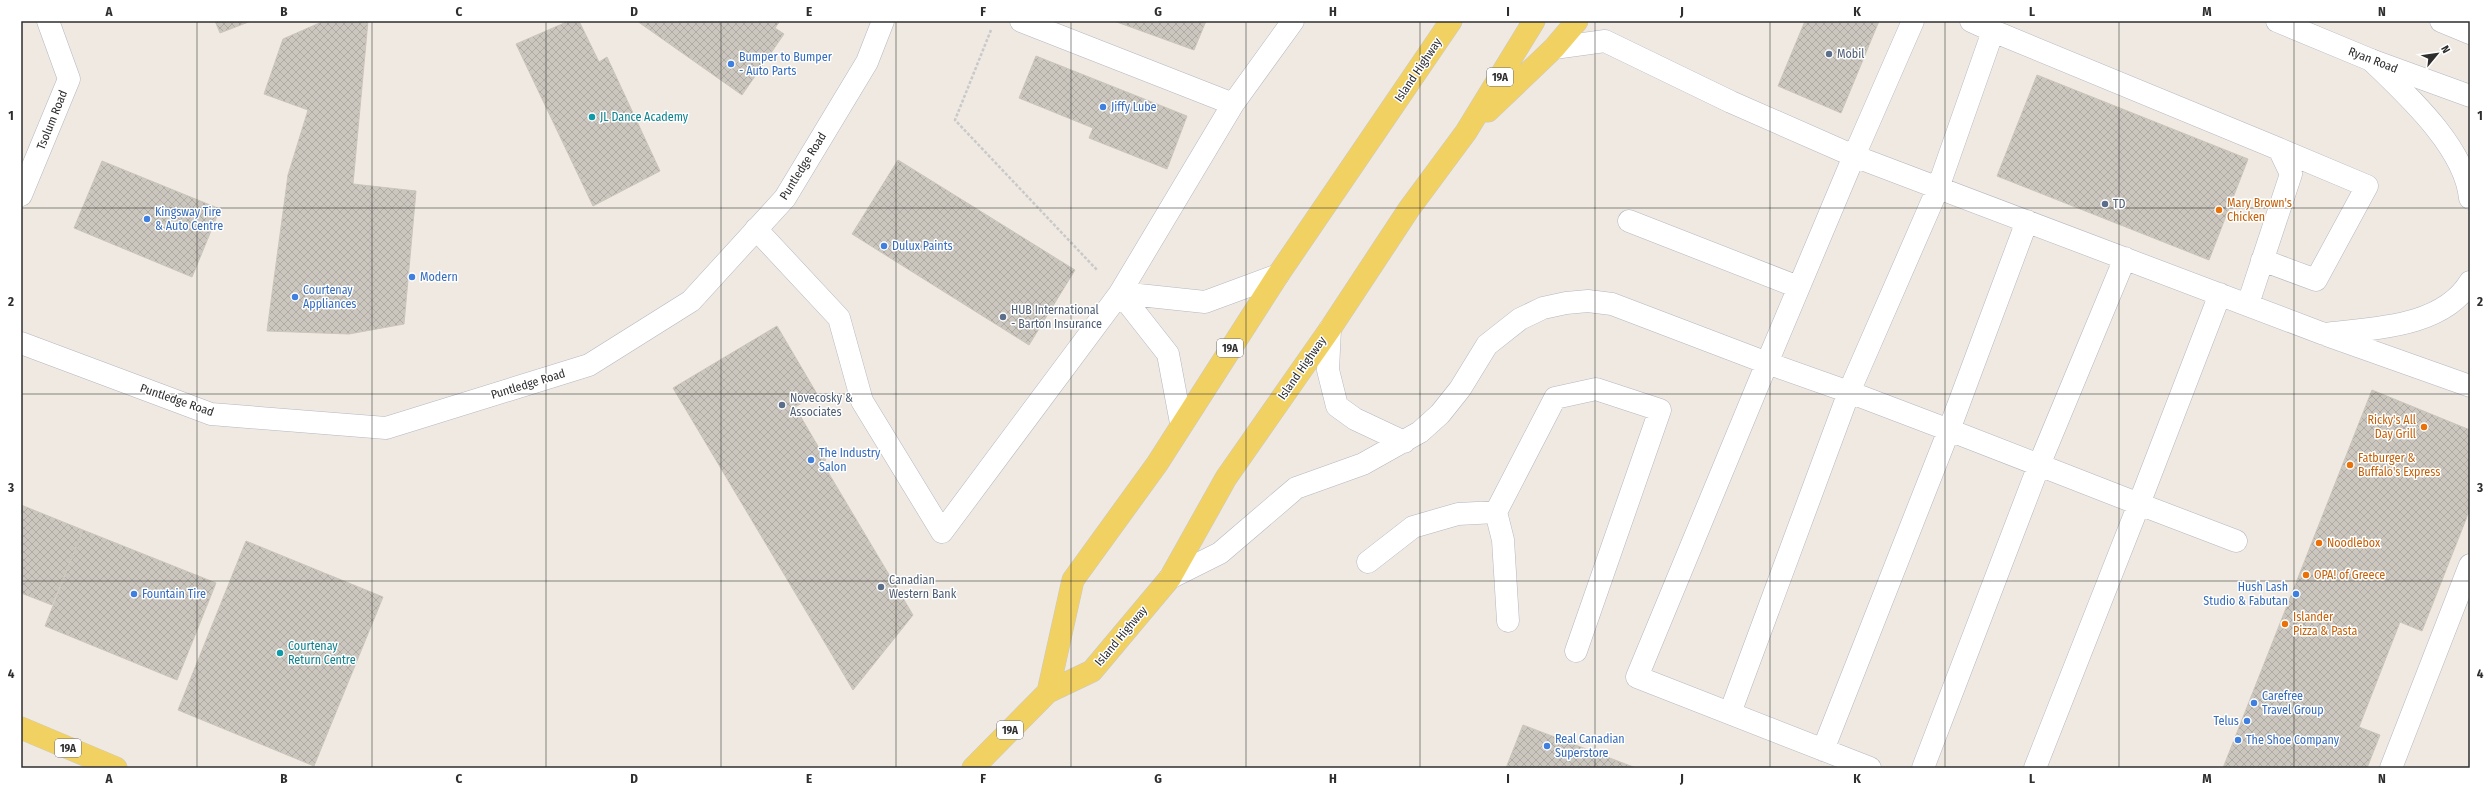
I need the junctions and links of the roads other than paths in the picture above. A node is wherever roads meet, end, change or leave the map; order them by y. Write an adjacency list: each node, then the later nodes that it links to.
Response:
1 (48, 21): 22 (street, Tsolum Road)
2 (883, 21): 26 (street, Puntledge Road)
3 (1021, 21): 17 (street)
4 (1293, 21): 17 (street)
5 (1451, 21): 29 (main road, Island Highway / 19A)
6 (1534, 21): 18 (main road, Island Highway / 19A)
7 (1577, 21): 14 (main road)
8 (1913, 21): 20 (street)
9 (1971, 21): 12 (street)
10 (2277, 21): 15 (street, Ryan Road)
11 (2441, 21): 13 (street)
12 (1992, 31): 19 (street); 21 (street)
13 (2470, 33)
14 (1554, 48): 18 (main road); 20 (street)
15 (2371, 60): 16 (street, Ryan Road); 23 (street)
16 (2470, 96)
17 (1233, 104): 31 (street)
18 (1466, 132): 35 (main road, Island Highway / 19A)
19 (2279, 149): 28 (street); 28 (street)
20 (1854, 156): 21 (street); 30 (street)
21 (1938, 188): 25 (street); 40 (street)
22 (21, 195)
23 (2470, 198)
24 (1629, 221): 30 (street)
25 (2027, 221): 27 (street); 42 (street)
26 (756, 229): 31 (street); 37 (street, Puntledge Road)
27 (2125, 258): 32 (street); 44 (street)
28 (2262, 260): 34 (street)
29 (1278, 275): 31 (street); 41 (main road, Island Highway / 19A)
30 (1798, 287): 38 (street)
31 (1120, 293): 41 (street)
32 (2220, 294): 34 (street); 45 (street)
33 (2467, 296): 36 (street)
34 (2248, 304): 36 (street)
35 (1330, 329): 43 (street); 50 (main road, Island Highway / 19A)
36 (2324, 334): 39 (street)
37 (21, 343)
38 (1767, 363): 40 (street); 43 (street); 54 (street)
39 (2470, 386)
40 (1849, 392): 42 (street); 54 (street)
41 (1181, 423): 53 (main road, Island Highway / 19A)
42 (1949, 430): 44 (street); 56 (street)
43 (1404, 442): 50 (street)
44 (2039, 465): 45 (street); 60 (street)
45 (2139, 504): 47 (street); 61 (street)
46 (1496, 512): 48 (street); 51 (street); 52 (street)
47 (2236, 541)
48 (1368, 562)
49 (2470, 565): 62 (street)
50 (1170, 578): 53 (main road, Island Highway / 19A)
51 (1508, 621)
52 (1576, 650)
53 (1048, 692): 58 (main road, Island Highway / 19A)
54 (1730, 713): 56 (street)
55 (21, 728): 57 (main road, 19A)
56 (1823, 750): 59 (street)
57 (116, 768)
58 (973, 768)
59 (1870, 768)
60 (1923, 768)
61 (2035, 768)
62 (2391, 768)

